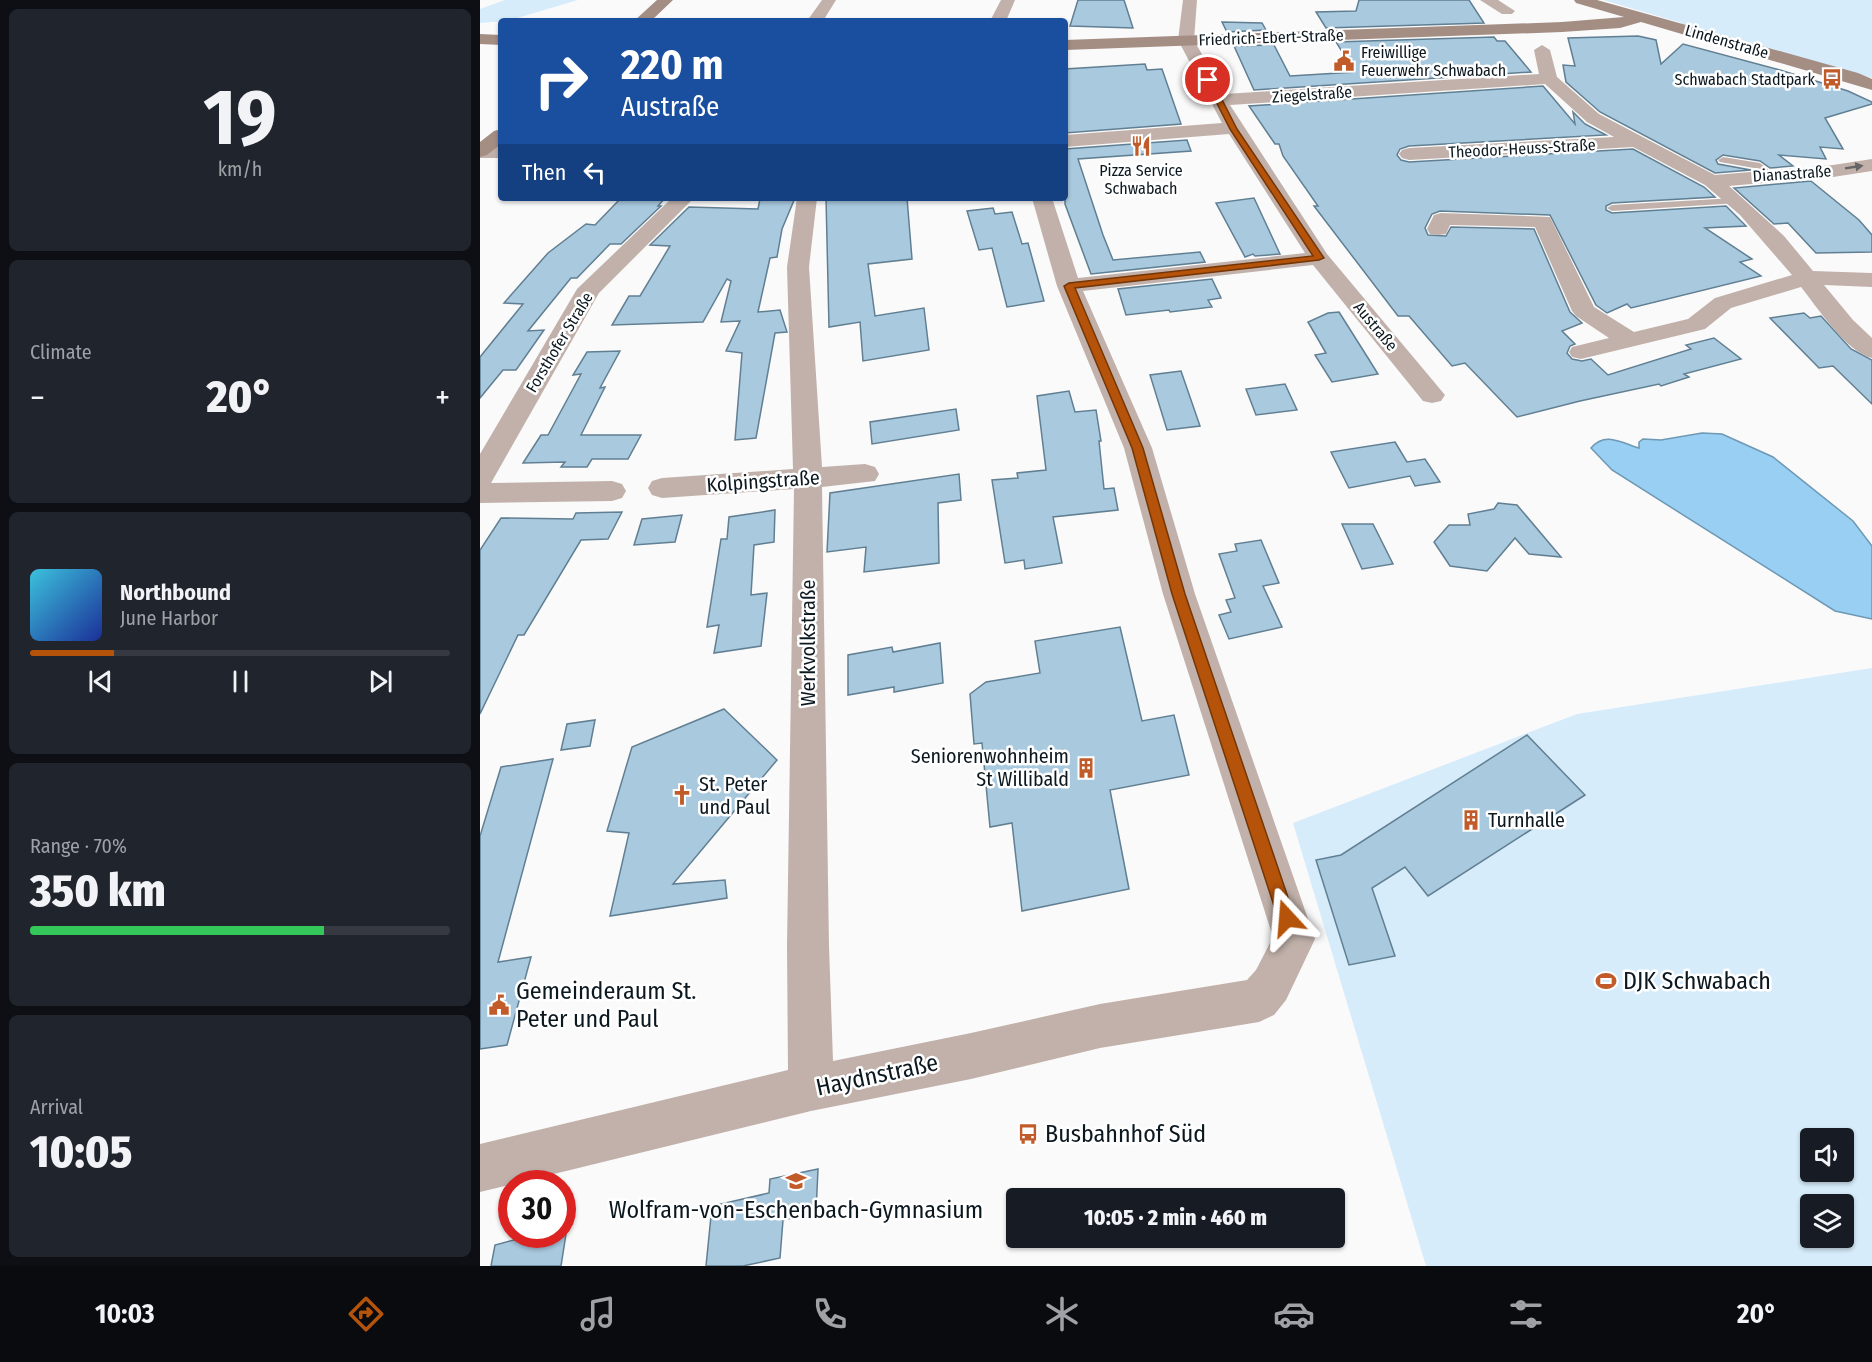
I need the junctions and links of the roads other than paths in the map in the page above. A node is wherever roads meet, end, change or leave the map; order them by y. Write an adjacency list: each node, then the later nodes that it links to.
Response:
1 (666, 0): 10 (street)
2 (829, 0): 11 (street)
3 (1008, 0): 12 (street)
4 (1190, 0): 16 (street)
5 (1487, 0): 7 (street)
6 (1581, 0): 8 (street, Lindenstraße)
7 (1507, 11)
8 (1617, 11): 9 (street, Lindenstraße); 13 (street, Friedrich-Ebert-Straße)
9 (1641, 17): 13 (street, Friedrich-Ebert-Straße); 20 (street, Lindenstraße)
10 (645, 18)
11 (817, 18)
12 (999, 18)
13 (1585, 26): 16 (street, Friedrich-Ebert-Straße)
14 (480, 39): 15 (street)
15 (498, 40)
16 (1186, 40): 17 (street, Friedrich-Ebert-Straße); 21 (street, Austraße)
17 (1068, 45)
18 (1542, 50): 19 (street)
19 (1549, 79): 21 (street, Ziegelstraße); 25 (street, Theodor-Heuss-Straße)
20 (1872, 85)
21 (1219, 100): 22 (street, Austraße)
22 (1234, 129): 24 (street); 39 (street, Austraße)
23 (498, 137): 26 (street)
24 (1068, 141)
25 (1635, 141): 28 (street, Theodor-Heuss-Straße); 32 (street, Theodor-Heuss-Straße)
26 (480, 152): 27 (street)
27 (498, 152)
28 (1409, 154)
29 (1723, 160): 31 (lane)
30 (1872, 165): 31 (street, Dianastraße, one-way to 30)
31 (1771, 176): 32 (street, Dianastraße)
32 (1712, 181): 36 (street, Theodor-Heuss-Straße)
33 (681, 201): 48 (street, Forsthofer Straße)
34 (807, 201): 49 (street, Werkvolkstraße)
35 (1042, 201): 42 (street)
36 (1735, 201): 37 (lane); 40 (street, Theodor-Heuss-Straße)
37 (1612, 208)
38 (1438, 229): 43 (street)
39 (1319, 258): 42 (street); 46 (street, Austraße)
40 (1805, 278): 41 (street); 43 (street); 44 (street, Theodor-Heuss-Straße)
41 (1872, 280)
42 (1069, 286): 53 (street, Haydnstraße)
43 (1628, 339): 45 (street)
44 (1872, 351)
45 (1581, 352)
46 (1432, 395)
47 (865, 474): 49 (street, Kolpingstraße)
48 (480, 477)
49 (808, 479): 50 (street, Kolpingstraße); 53 (street, Werkvolkstraße)
50 (662, 488)
51 (612, 491): 52 (street)
52 (480, 493)
53 (811, 1088): 54 (street, Haydnstraße)
54 (480, 1168)

